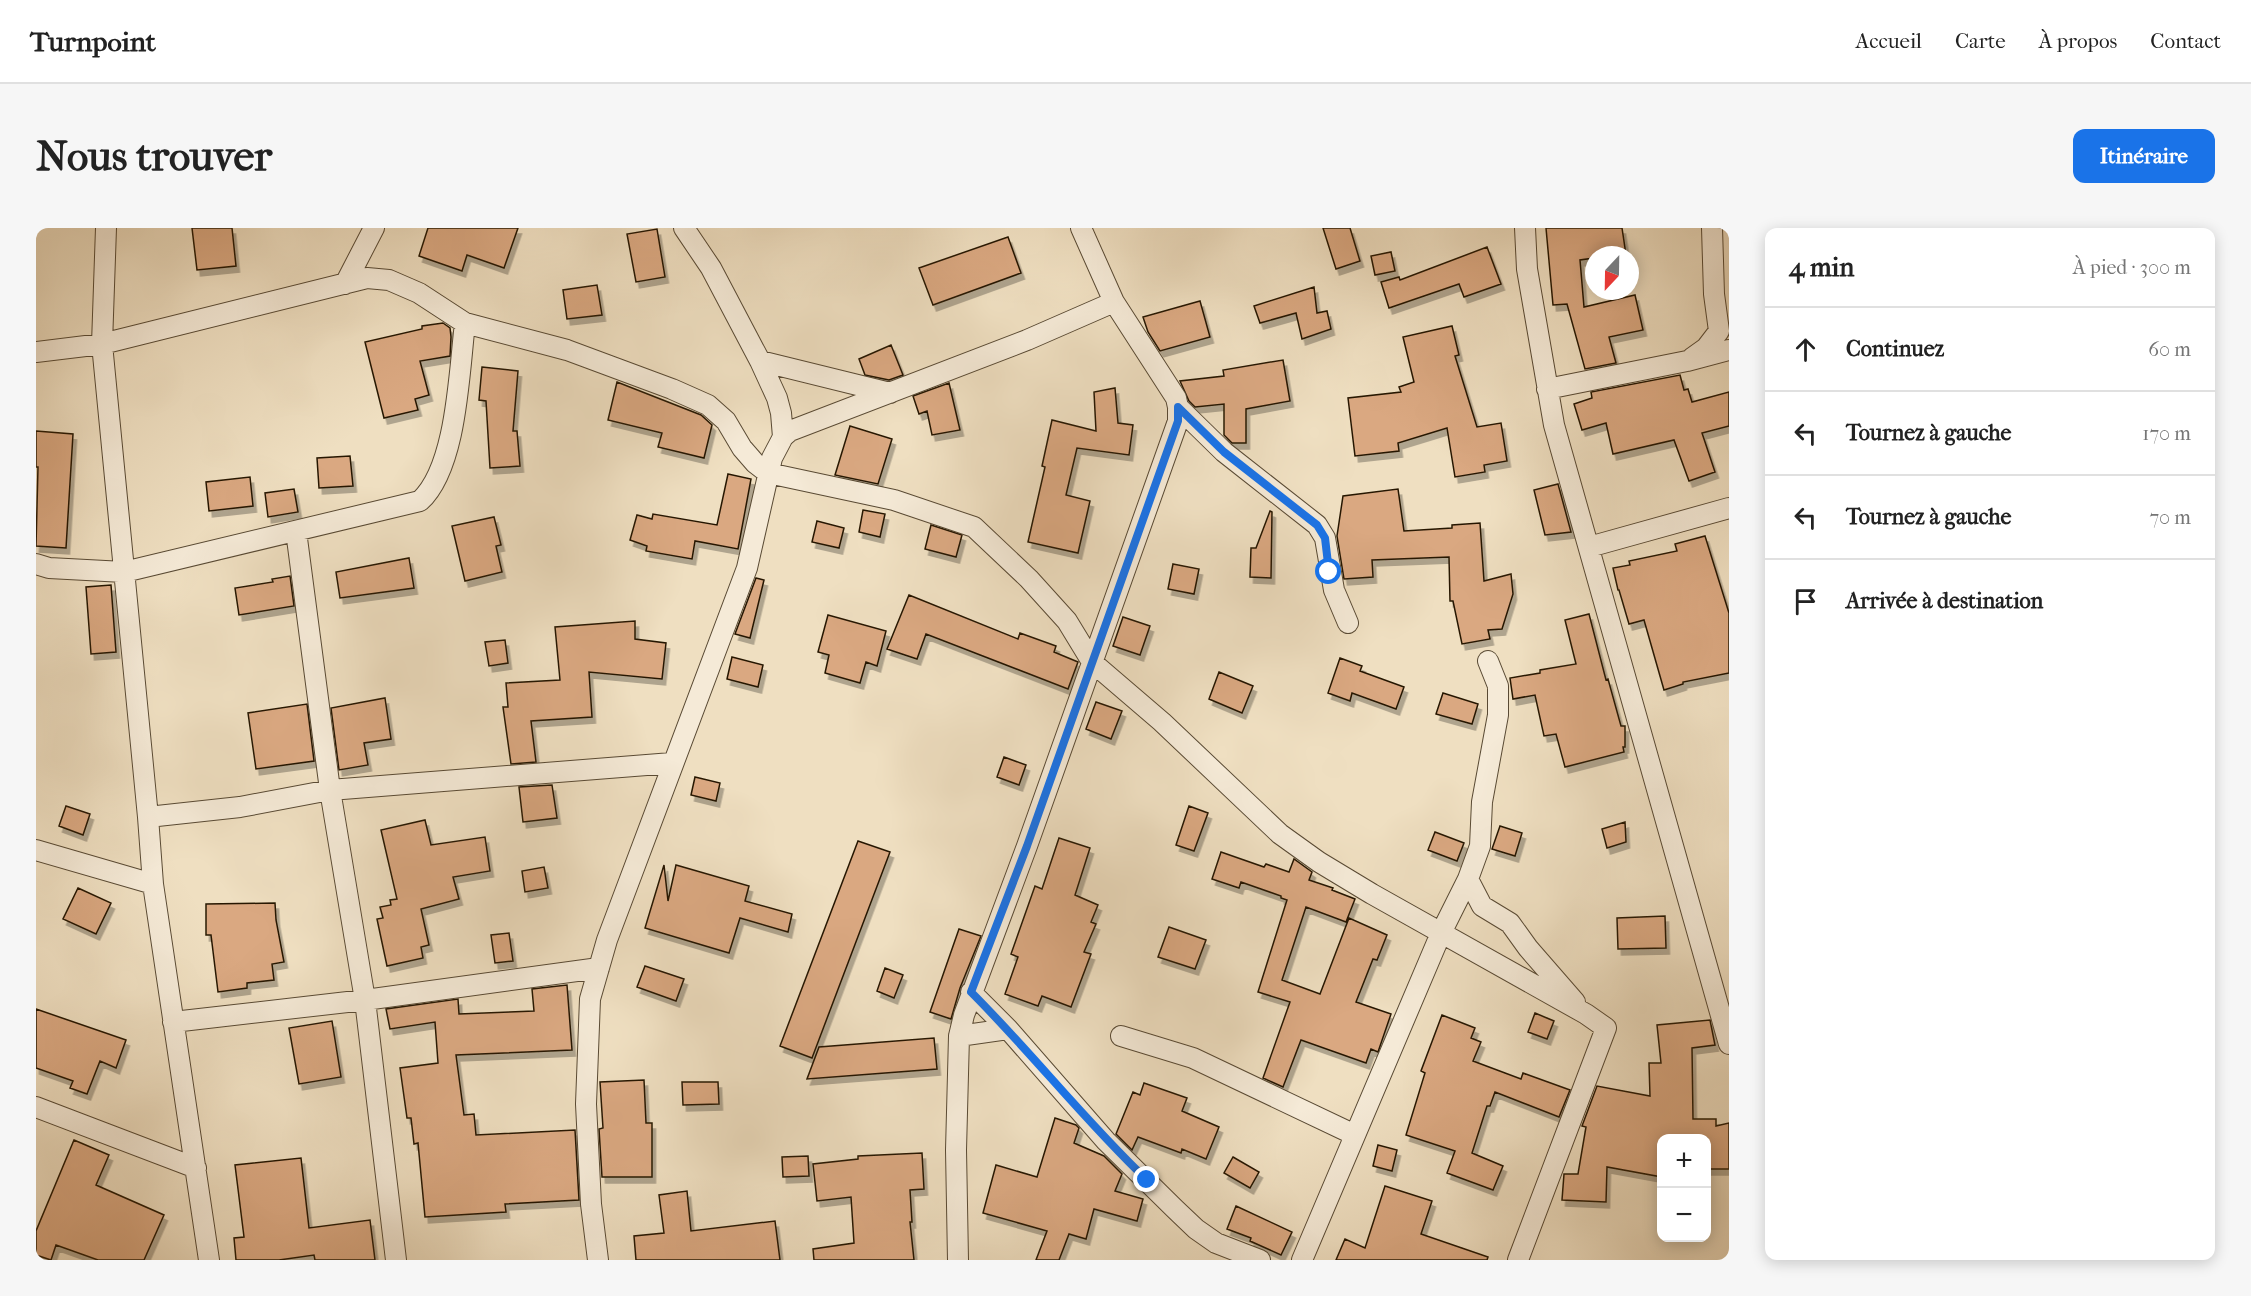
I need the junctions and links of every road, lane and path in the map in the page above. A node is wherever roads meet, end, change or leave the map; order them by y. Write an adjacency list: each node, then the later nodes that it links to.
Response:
1 (106, 228): 10 (street)
2 (374, 228): 7 (street)
3 (684, 228): 13 (street)
4 (1081, 228): 8 (street)
5 (1525, 228): 15 (street)
6 (1712, 228): 14 (street)
7 (345, 284): 9 (street); 10 (street)
8 (1114, 302): 16 (street); 17 (street)
9 (465, 323): 19 (street); 21 (street)
10 (102, 344): 12 (street); 24 (street)
11 (1729, 350): 14 (street)
12 (36, 352)
13 (760, 361): 16 (street); 18 (street)
14 (1687, 361): 15 (street)
15 (1547, 389): 22 (street)
16 (890, 393): 18 (street)
17 (1178, 407): 25 (street); 27 (street)
18 (783, 437): 19 (street)
19 (768, 473): 27 (street); 28 (street)
20 (1729, 508): 22 (street)
21 (296, 531): 24 (street); 29 (street)
22 (1589, 547): 43 (street)
23 (36, 564): 24 (street)
24 (124, 572): 30 (street)
25 (1348, 623)
26 (1488, 661): 32 (street)
27 (1092, 662): 34 (street); 36 (street)
28 (672, 763): 29 (street); 35 (street)
29 (330, 790): 30 (street); 37 (street)
30 (148, 817): 33 (street)
31 (36, 850): 33 (street)
32 (1468, 879): 34 (street); 38 (street)
33 (153, 884): 39 (street)
34 (1441, 933): 38 (street); 45 (street)
35 (599, 968): 37 (street); 49 (street)
36 (971, 992): 40 (street); 41 (street)
37 (365, 1000): 39 (street); 48 (street)
38 (1586, 1014): 53 (street)
39 (173, 1022): 46 (street)
40 (1008, 1029): 41 (street); 51 (street)
41 (959, 1036): 50 (street)
42 (1121, 1036): 45 (street)
43 (1729, 1044)
44 (36, 1107): 46 (street)
45 (1355, 1135): 52 (street)
46 (196, 1168): 47 (street)
47 (209, 1260)
48 (396, 1260)
49 (598, 1260)
50 (958, 1260)
51 (1260, 1260)
52 (1302, 1260)
53 (1518, 1260)

